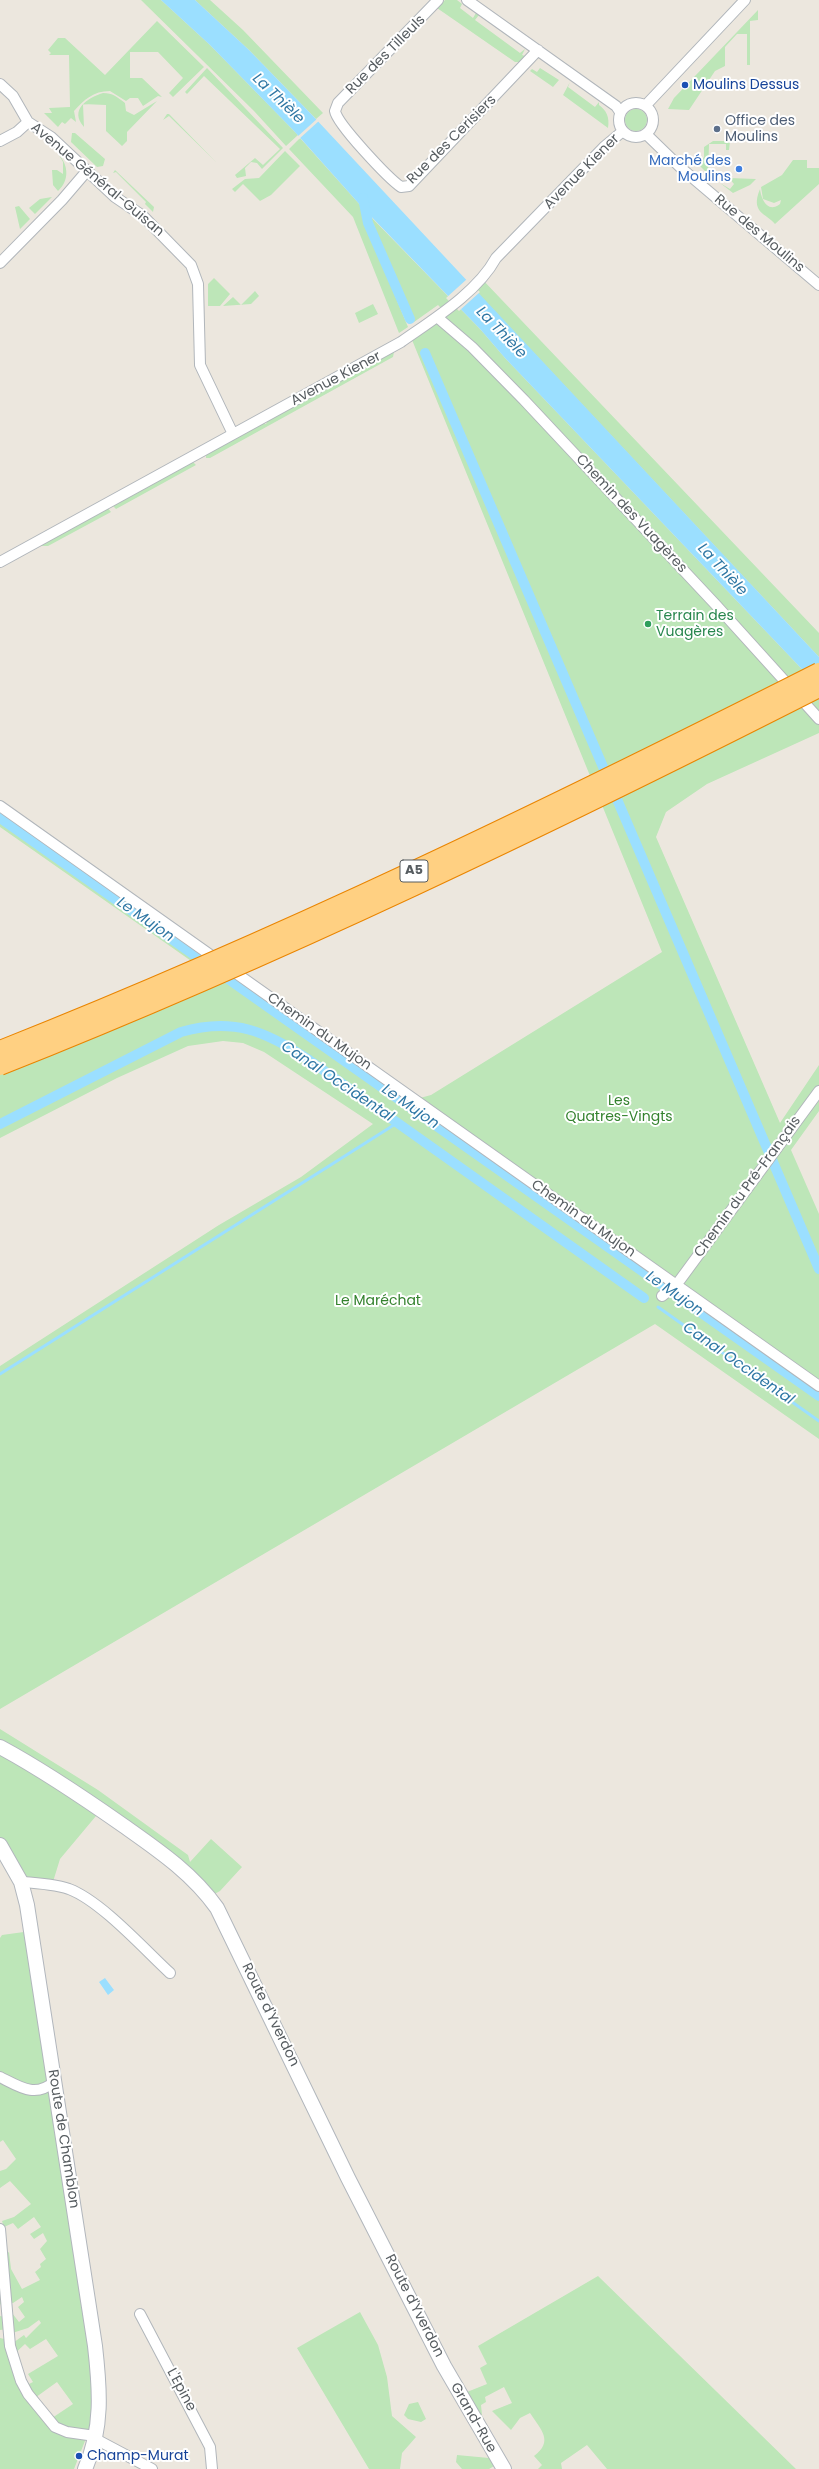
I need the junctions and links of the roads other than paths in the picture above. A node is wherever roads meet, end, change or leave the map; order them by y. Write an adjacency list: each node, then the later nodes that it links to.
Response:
1 (438, 0): 7 (street, Rue des Tilleuls)
2 (467, 0): 4 (street)
3 (745, 0): 6 (street)
4 (538, 50): 7 (street, Rue des Cerisiers); 8 (street)
5 (0, 84): 9 (street, Avenue Général-Guisan)
6 (646, 105): 8 (street); 11 (street)
7 (334, 110)
8 (620, 112): 10 (street)
9 (28, 122): 12 (street); 13 (street, Avenue Général-Guisan)
10 (623, 131): 11 (street); 16 (street, Avenue Kiener)
11 (646, 134): 15 (street, Rue des Moulins)
12 (0, 141)
13 (86, 172): 14 (street); 17 (street, Avenue Général-Guisan)
14 (0, 262)
15 (819, 285)
16 (441, 314): 17 (street, Avenue Kiener); 21 (street, Chemin des Vuagères)
17 (233, 434): 18 (street, Avenue Kiener)
18 (0, 562)
19 (819, 672): 23 (highway, A5, bridge)
20 (819, 688): 24 (highway, A5, bridge)
21 (819, 719)
22 (0, 806): 26 (street, Chemin du Mujon)
23 (0, 1050)
24 (0, 1066)
25 (819, 1091): 26 (street, Chemin du Pré-Français)
26 (677, 1284): 27 (street, Chemin du Pré-Français); 28 (street, Chemin du Mujon)
27 (662, 1296)
28 (819, 1386)
29 (0, 1747): 37 (main road, Route d'Yverdon)
30 (0, 1845): 31 (main road, Route de Chamblon)
31 (21, 1882): 32 (street); 34 (main road, Route de Chamblon)
32 (170, 1973)
33 (0, 2077): 34 (street)
34 (54, 2082): 38 (main road, Route de Chamblon)
35 (0, 2229): 38 (street)
36 (140, 2314): 41 (street, L'Epine)
37 (444, 2366): 42 (main road, Grand-Rue)
38 (96, 2439): 39 (main road, Route de Chamblon); 40 (street)
39 (85, 2469)
40 (152, 2469)
41 (212, 2469)
42 (504, 2469)

